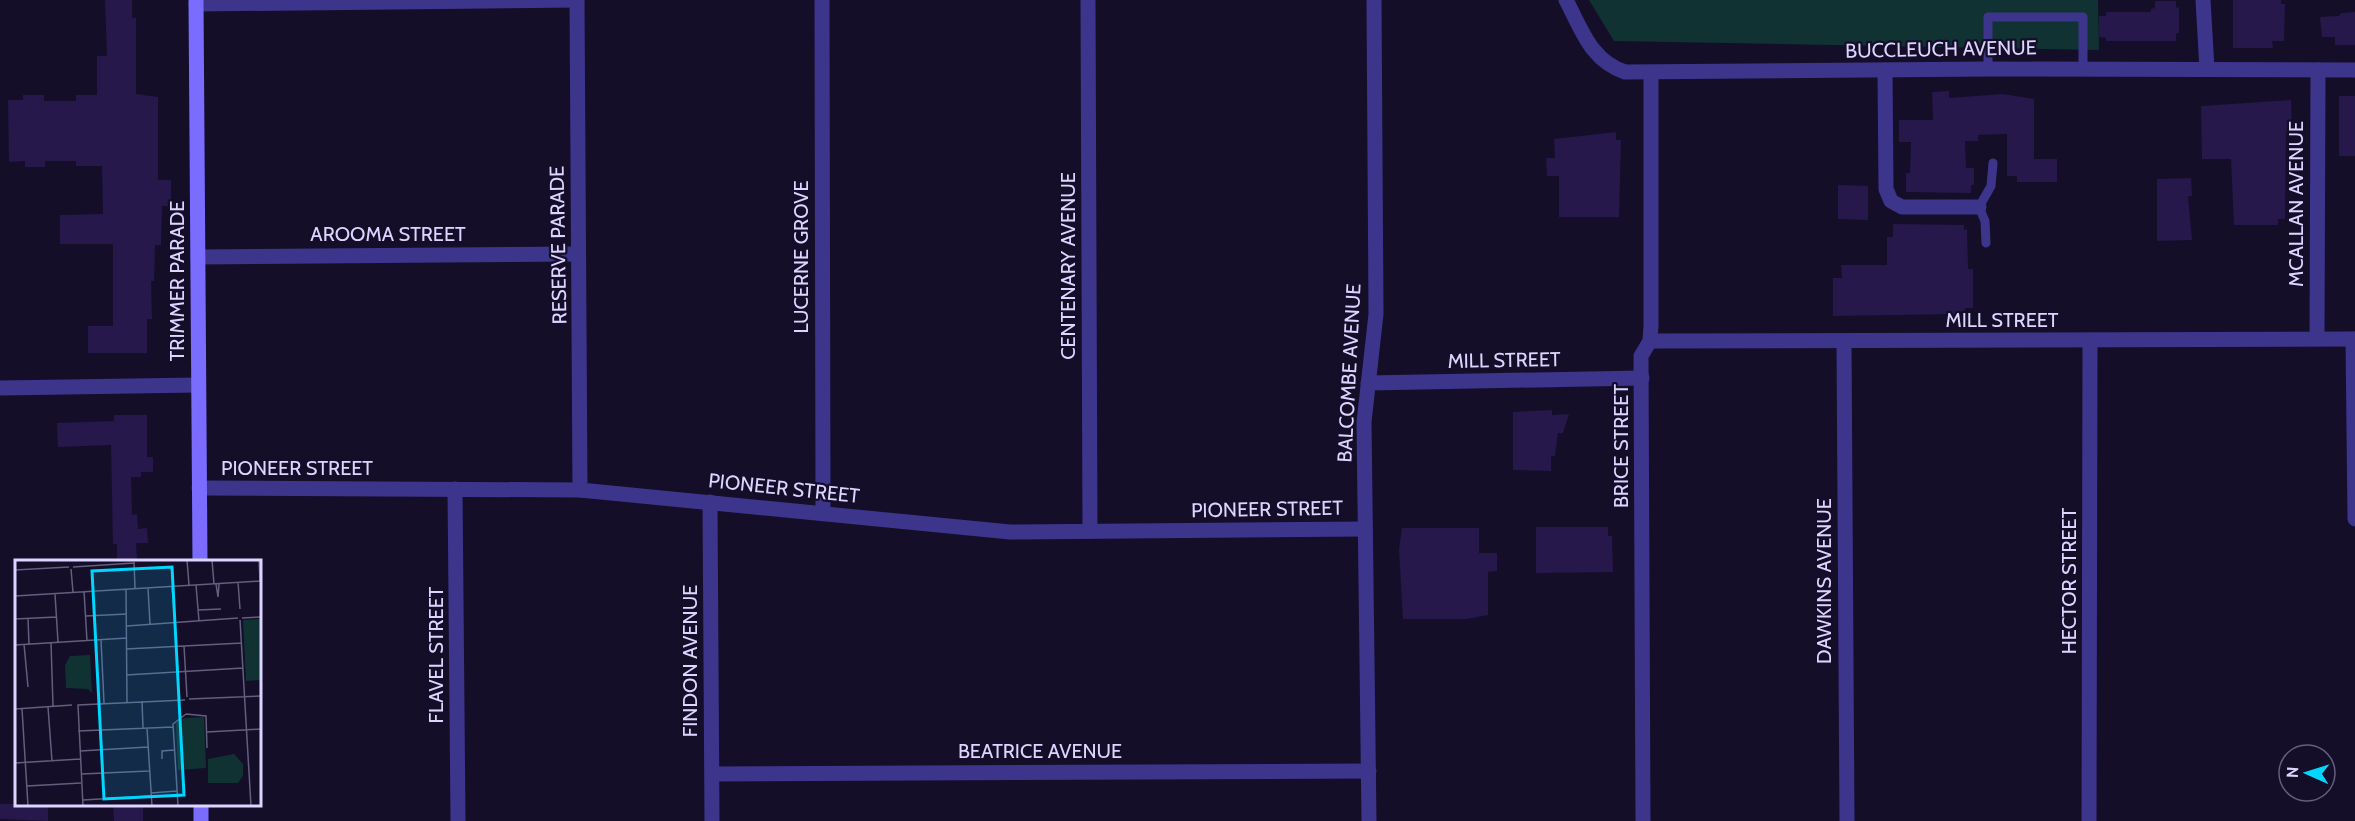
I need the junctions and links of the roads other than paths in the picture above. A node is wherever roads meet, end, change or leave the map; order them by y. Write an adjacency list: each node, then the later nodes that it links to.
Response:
1 (577, 0): 7 (street); 18 (street, RESERVE PARADE)
2 (822, 0): 33 (street, LUCERNE GROVE)
3 (1088, 0): 36 (street, CENTENARY AVENUE)
4 (1374, 0): 26 (street, BALCOMBE AVENUE)
5 (1566, 0): 14 (street, BUCCLEUCH AVENUE)
6 (2203, 0): 10 (street)
7 (196, 2): 19 (main road, TRIMMER PARADE)
8 (1988, 69): 9 (street, BUCCLEUCH AVENUE); 9 (lane); 11 (street, BUCCLEUCH AVENUE)
9 (2083, 69): 10 (street, BUCCLEUCH AVENUE)
10 (2207, 69): 12 (street, BUCCLEUCH AVENUE)
11 (1885, 70): 14 (street, BUCCLEUCH AVENUE); 16 (street)
12 (2318, 70): 13 (street, BUCCLEUCH AVENUE); 20 (street, MCALLAN AVENUE)
13 (2355, 70)
14 (1651, 73): 23 (street, BRICE STREET)
15 (1993, 163): 16 (lane)
16 (1979, 207): 17 (lane)
17 (1986, 243)
18 (578, 254): 19 (street, AROOMA STREET); 31 (street, RESERVE PARADE)
19 (198, 257): 27 (main road, TRIMMER PARADE)
20 (2316, 338): 21 (street, MILL STREET); 22 (street, MILL STREET)
21 (2354, 339): 34 (street)
22 (2090, 340): 24 (street, MILL STREET); 45 (street, HECTOR STREET)
23 (1650, 341): 24 (street, MILL STREET); 25 (street, BRICE STREET)
24 (1844, 342): 44 (street, DAWKINS AVENUE)
25 (1642, 378): 26 (street, MILL STREET); 43 (street, BRICE STREET)
26 (1368, 383): 35 (street, BALCOMBE AVENUE)
27 (198, 385): 28 (street); 29 (main road, TRIMMER PARADE)
28 (0, 388)
29 (199, 488): 30 (street, PIONEER STREET); 37 (main road, TRIMMER PARADE)
30 (455, 489): 31 (street, PIONEER STREET); 40 (street, FLAVEL STREET)
31 (580, 490): 32 (street, PIONEER STREET)
32 (710, 502): 33 (street, PIONEER STREET); 39 (street, FINDON AVENUE)
33 (823, 513): 36 (street, PIONEER STREET)
34 (2355, 519)
35 (1365, 529): 36 (street, PIONEER STREET); 38 (street, BALCOMBE AVENUE)
36 (1090, 531)
37 (200, 560)
38 (1369, 771): 39 (street, BEATRICE AVENUE); 42 (street, BALCOMBE AVENUE)
39 (712, 774): 41 (street, FINDON AVENUE)
40 (458, 821)
41 (712, 821)
42 (1369, 821)
43 (1643, 821)
44 (1847, 821)
45 (2089, 821)

